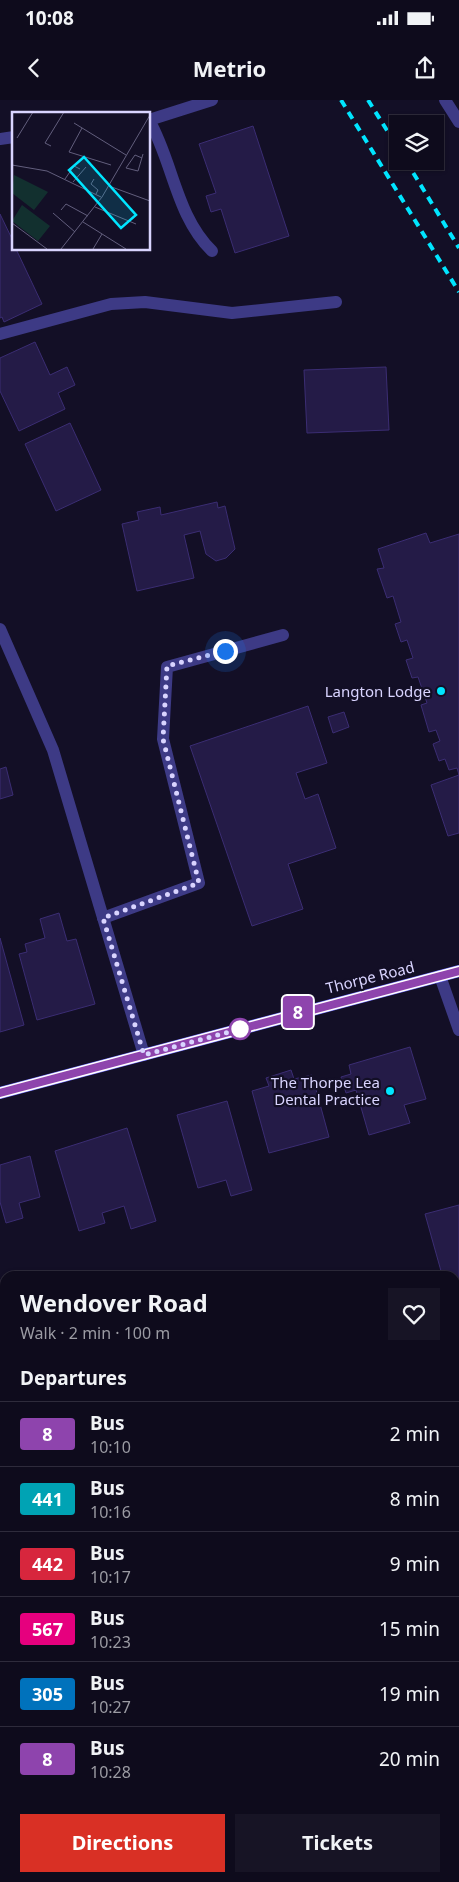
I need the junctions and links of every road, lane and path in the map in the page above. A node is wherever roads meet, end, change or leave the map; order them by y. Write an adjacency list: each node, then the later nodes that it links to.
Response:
1 (212, 100): 3 (street)
2 (445, 100): 4 (street)
3 (150, 120)
4 (459, 122)
5 (150, 123): 6 (street)
6 (212, 251)
7 (336, 302): 8 (street)
8 (0, 334)
9 (0, 629): 11 (street)
10 (283, 635): 11 (street)
11 (103, 918): 15 (street)
12 (459, 970): 13 (main road, Thorpe Road)
13 (440, 976): 14 (street); 15 (main road, Thorpe Road)
14 (459, 1030)
15 (144, 1055): 16 (main road, Thorpe Road)
16 (0, 1093)

